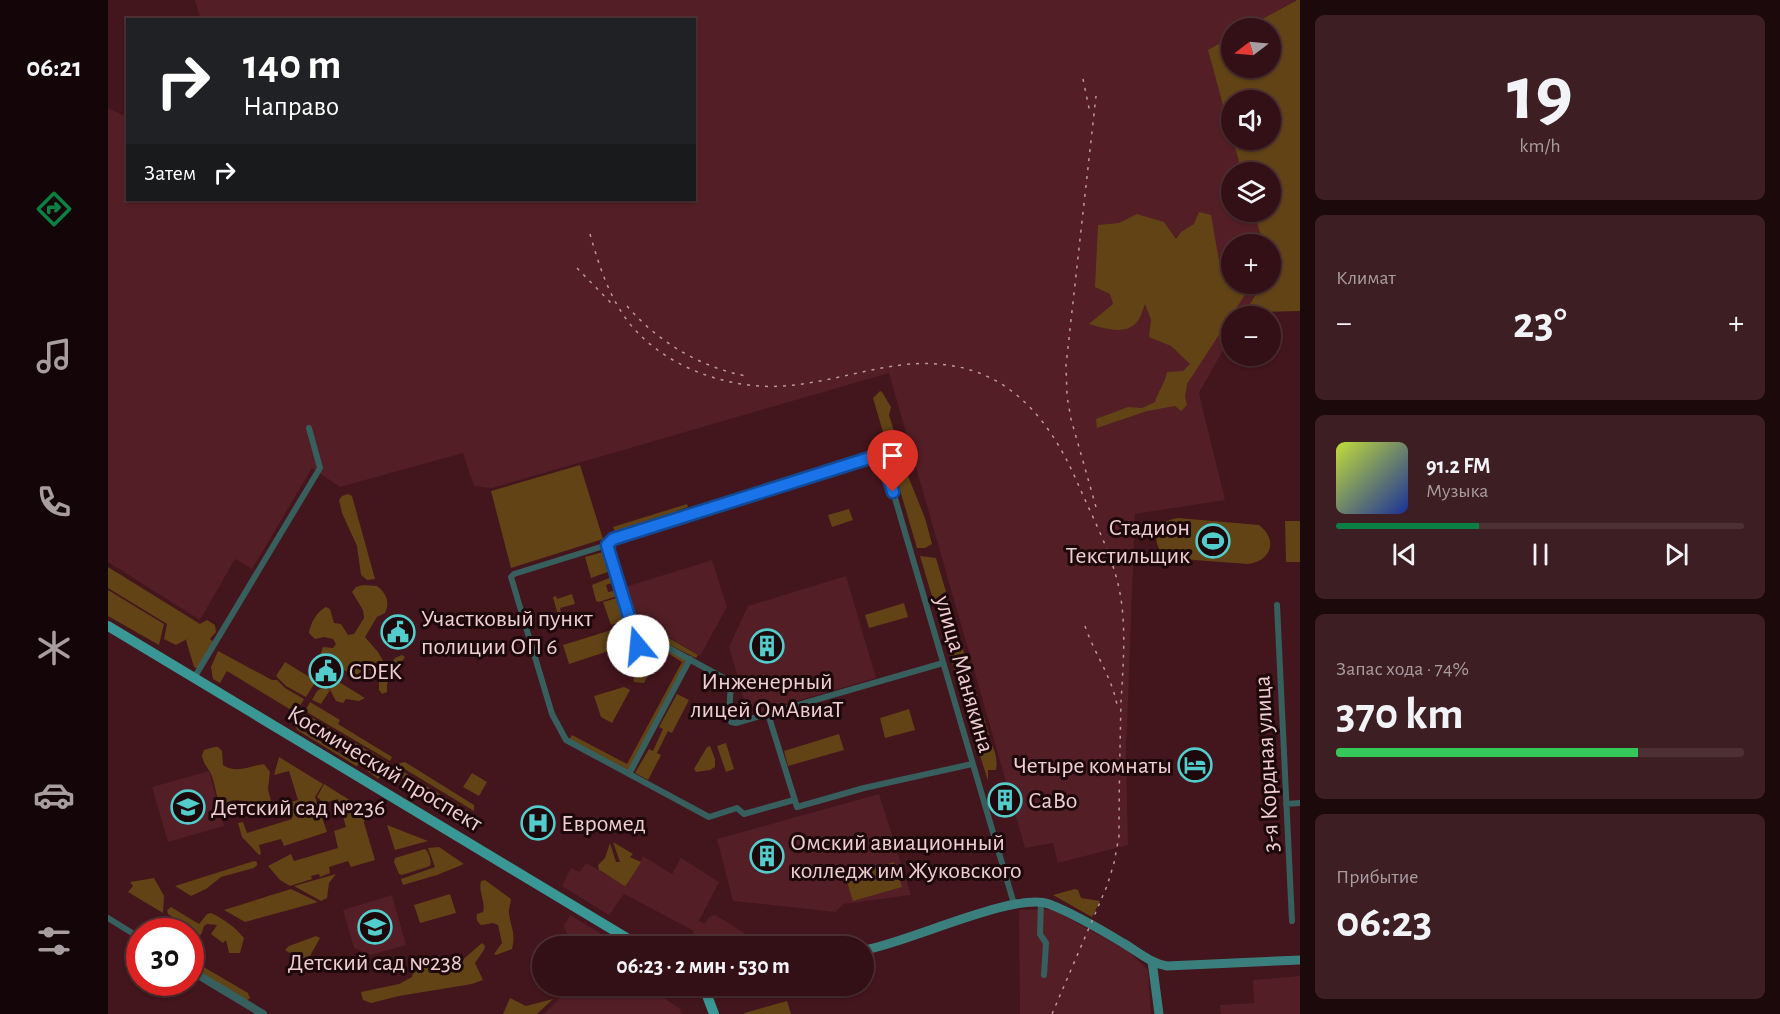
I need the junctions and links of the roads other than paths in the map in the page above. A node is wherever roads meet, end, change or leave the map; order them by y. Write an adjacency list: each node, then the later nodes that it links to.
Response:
1 (309, 428): 9 (street)
2 (607, 545): 7 (street, улица Манякина); 8 (street); 12 (street)
3 (1277, 605): 15 (street, 3-я Кордная улица)
4 (108, 626): 9 (main road, Космический проспект)
5 (666, 646): 6 (street)
6 (690, 659): 10 (street); 12 (street)
7 (943, 663): 10 (street); 11 (street, улица Манякина)
8 (639, 672)
9 (194, 678): 21 (main road, Космический проспект)
10 (768, 714): 13 (street)
11 (972, 764): 13 (street); 17 (street, улица Манякина)
12 (629, 774): 13 (street)
13 (794, 800)
14 (1300, 803): 15 (street)
15 (1286, 804): 19 (street, 3-я Кордная улица)
16 (1041, 902): 17 (main road); 24 (main road); 25 (street)
17 (1014, 904): 22 (main road)
18 (108, 918): 20 (street)
19 (1292, 921)
20 (126, 929)
21 (623, 936)
22 (874, 947)
23 (1300, 960): 24 (main road)
24 (1152, 961): 30 (main road)
25 (1044, 975)
26 (204, 979): 28 (street)
27 (709, 996): 29 (main road)
28 (262, 1014)
29 (714, 1014)
30 (1159, 1014)

